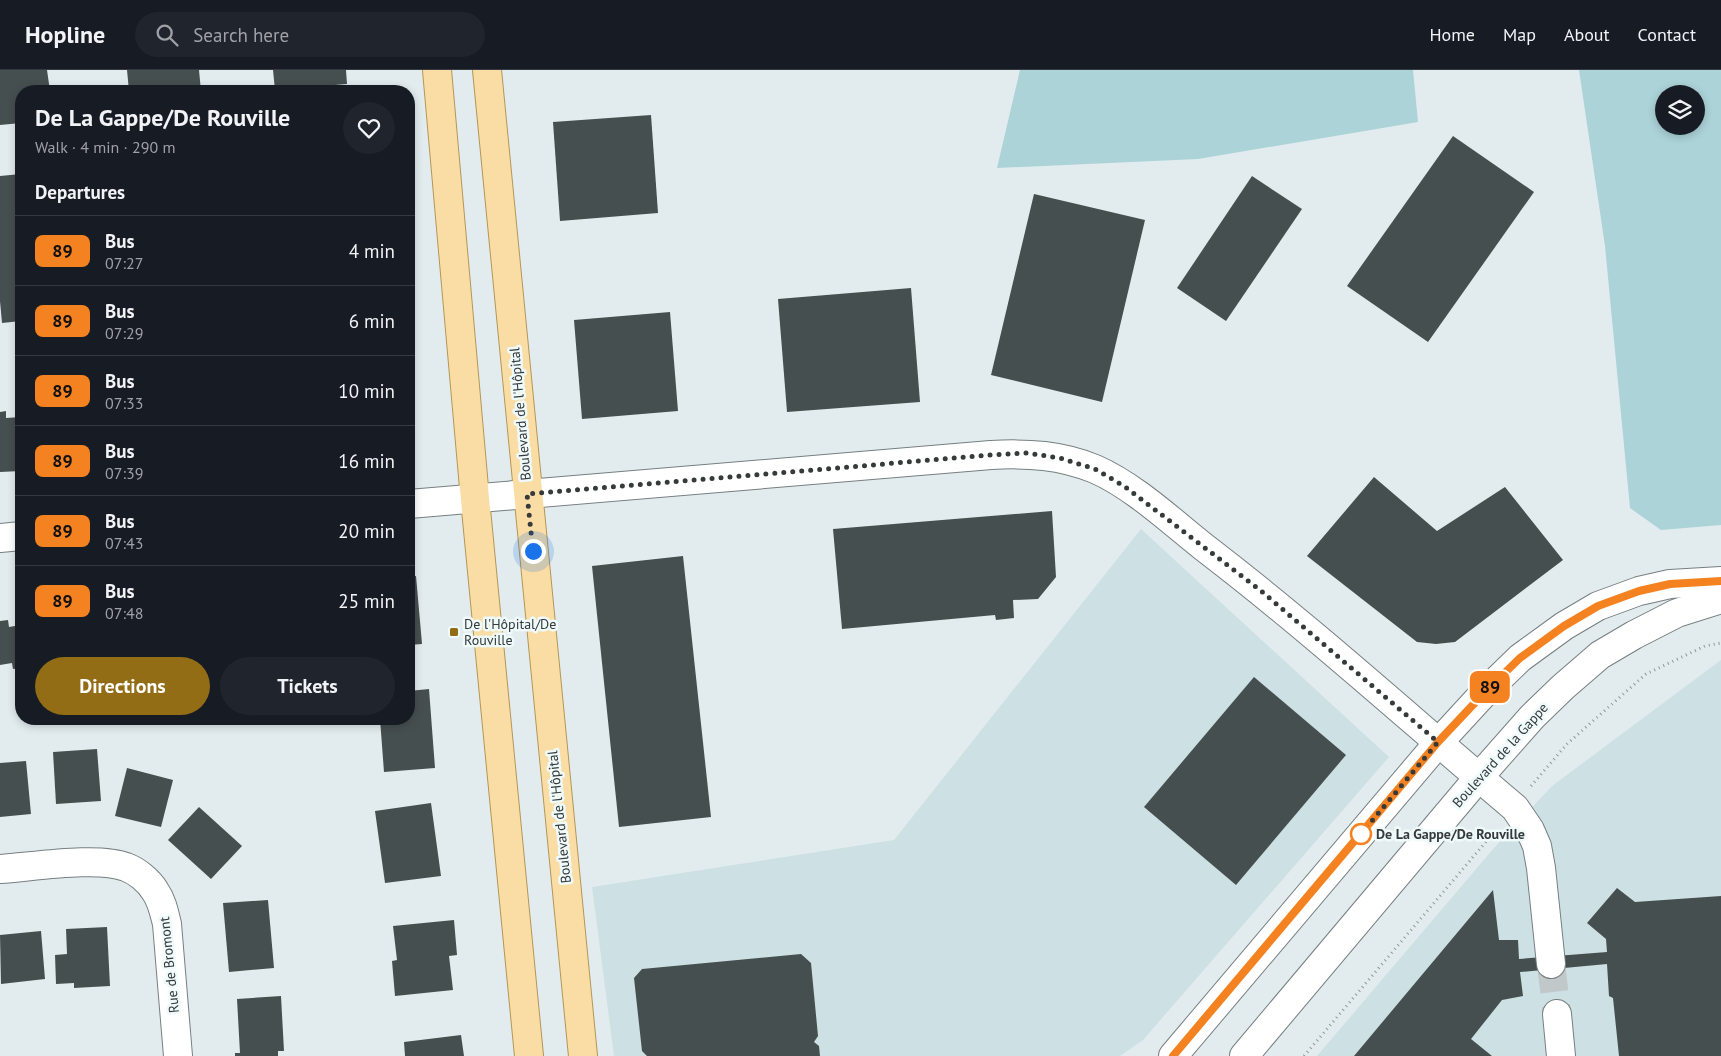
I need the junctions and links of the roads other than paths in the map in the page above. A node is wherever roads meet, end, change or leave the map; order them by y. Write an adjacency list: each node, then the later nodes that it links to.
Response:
1 (436, 70): 4 (main road)
2 (487, 70): 3 (main road, Boulevard de l'Hôpital)
3 (527, 494): 4 (street); 10 (street); 17 (main road, Boulevard de l'Hôpital)
4 (475, 499): 5 (street); 16 (main road)
5 (415, 504)
6 (15, 537): 7 (street)
7 (0, 538)
8 (1721, 581): 10 (street)
9 (1721, 599): 11 (street, Boulevard de la Gappe)
10 (1438, 742): 11 (street); 18 (street)
11 (1479, 777): 13 (street); 19 (street, Boulevard de la Gappe)
12 (0, 869): 15 (street, Rue de Bromont)
13 (1552, 964)
14 (1557, 1014): 20 (street)
15 (178, 1056)
16 (529, 1056)
17 (583, 1056)
18 (1173, 1056)
19 (1244, 1056)
20 (1561, 1056)

